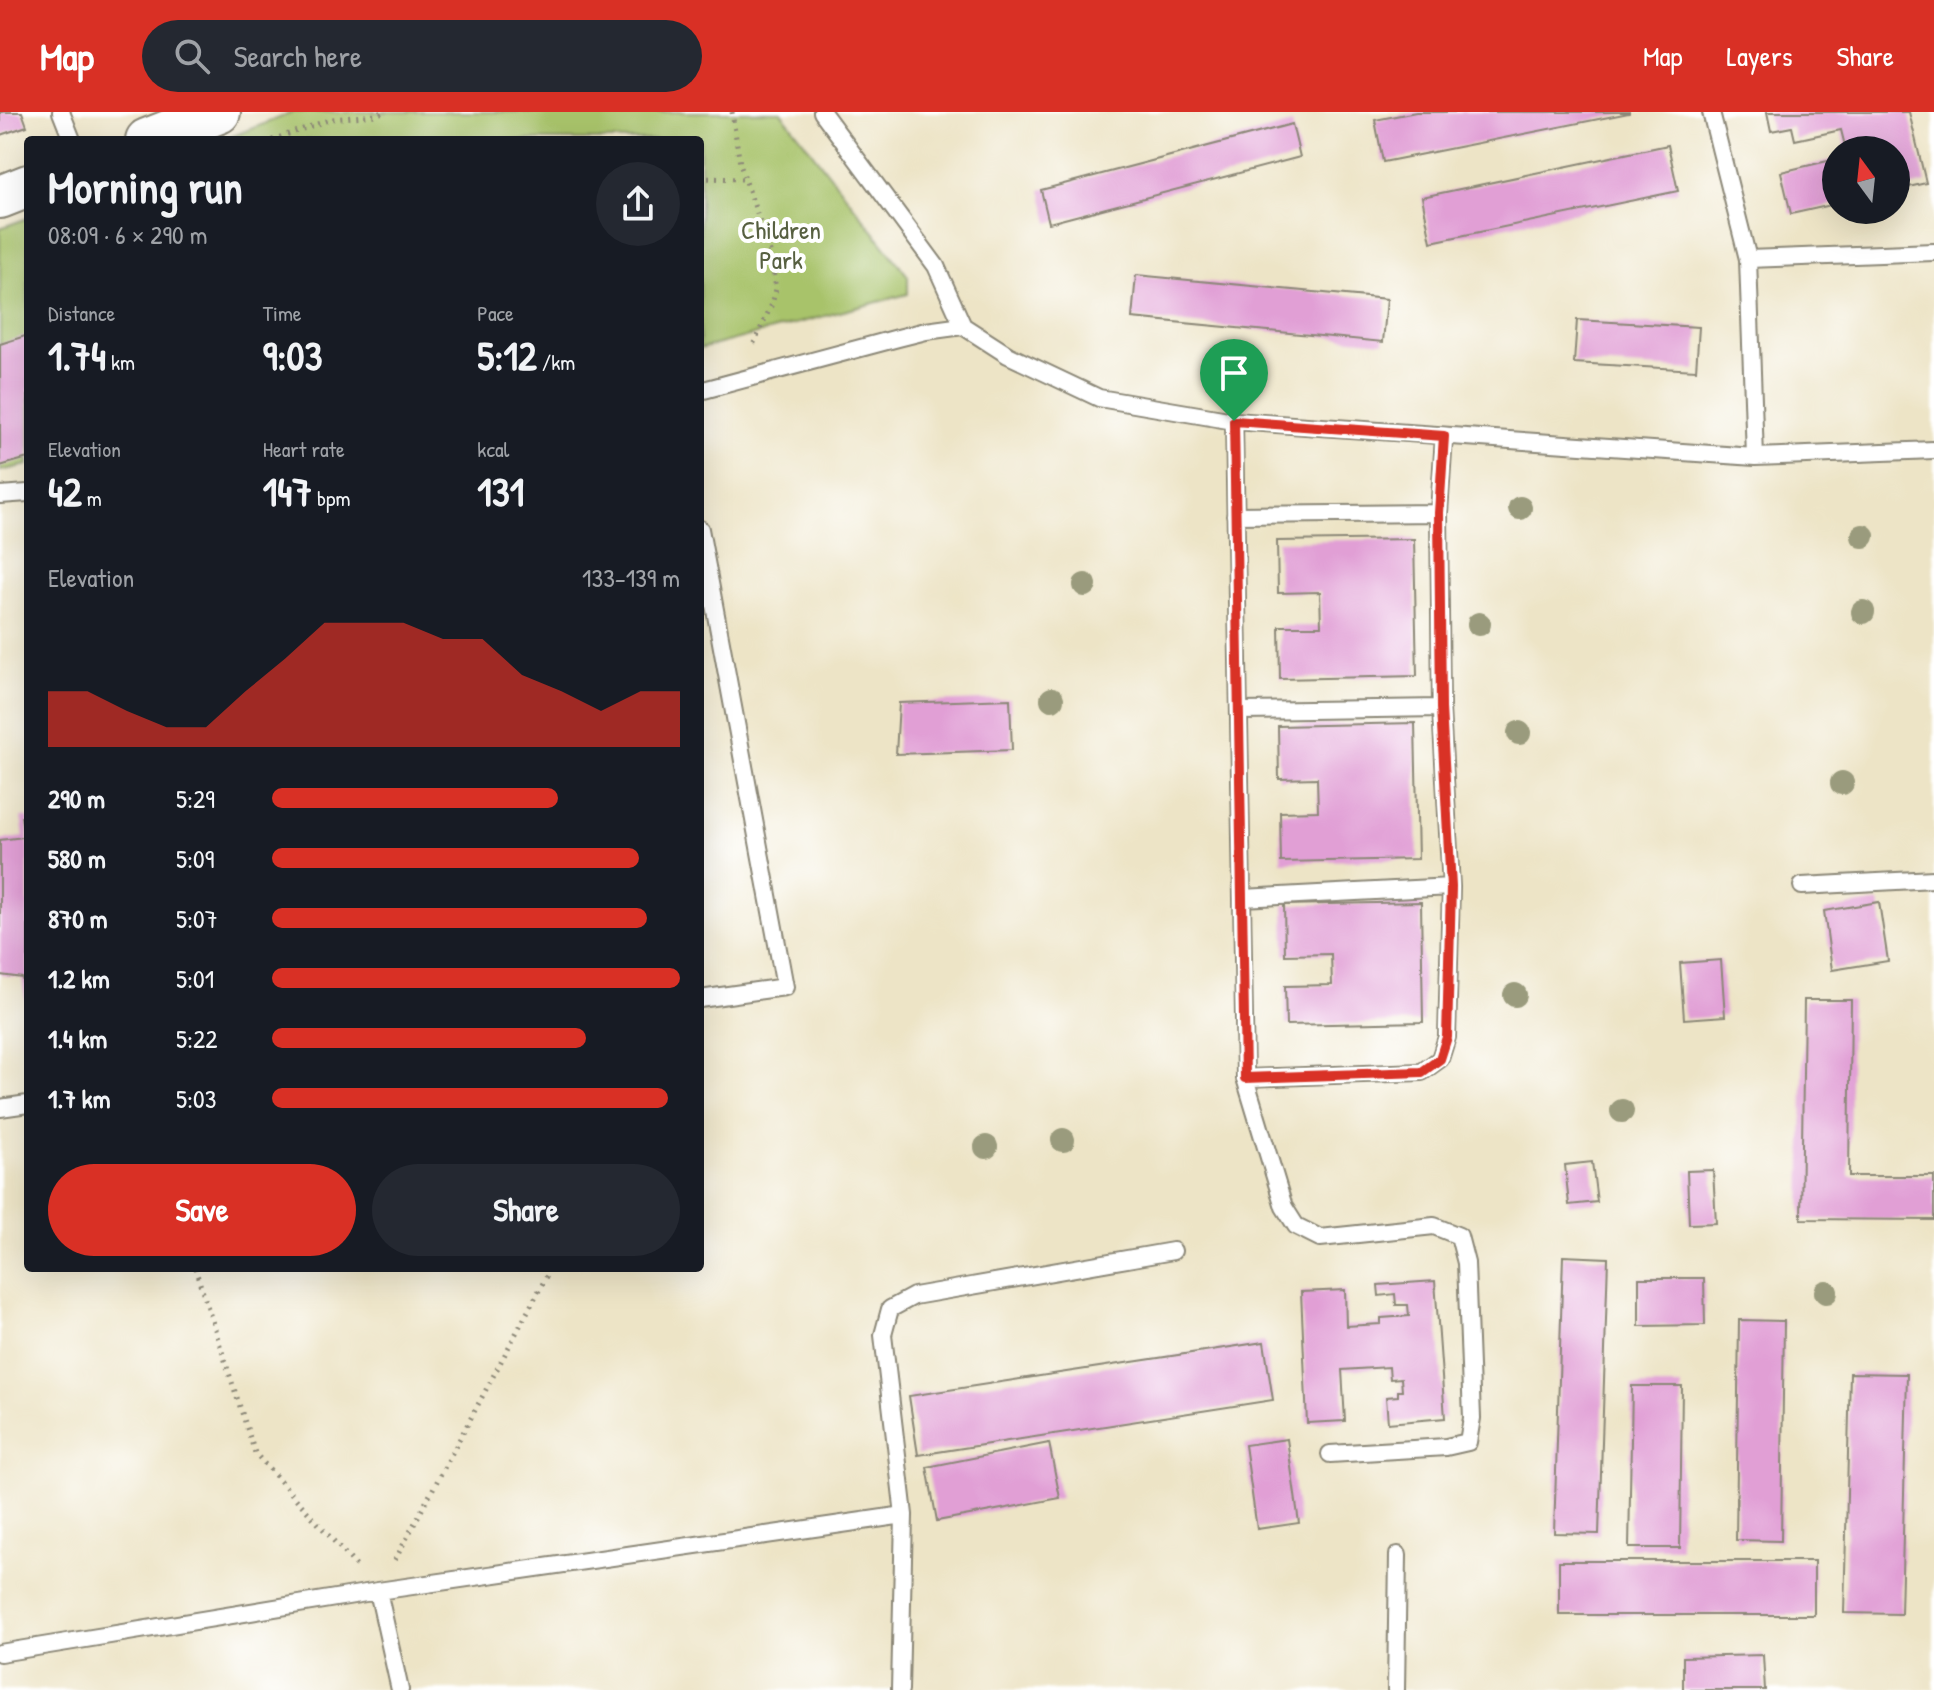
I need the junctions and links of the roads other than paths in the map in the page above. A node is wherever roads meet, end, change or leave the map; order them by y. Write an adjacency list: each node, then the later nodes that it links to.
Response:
1 (61, 112): 5 (lane)
2 (219, 112): 6 (street)
3 (822, 112): 11 (lane)
4 (1711, 112): 10 (lane)
5 (70, 136)
6 (157, 136)
7 (24, 188): 8 (street)
8 (0, 197)
9 (1934, 252): 10 (lane)
10 (1748, 259): 16 (lane)
11 (963, 326): 12 (lane); 13 (lane)
12 (704, 390)
13 (1234, 421): 14 (lane); 20 (lane)
14 (1444, 436): 16 (lane); 19 (lane)
15 (1934, 450): 16 (lane)
16 (1755, 457)
17 (24, 493): 18 (lane)
18 (0, 495)
19 (1439, 513): 20 (lane); 23 (lane)
20 (1235, 515): 24 (lane)
21 (704, 572): 22 (lane)
22 (707, 605): 29 (lane)
23 (1441, 708): 24 (lane); 27 (lane)
24 (1239, 711): 28 (lane)
25 (1934, 879): 26 (lane)
26 (1802, 886)
27 (1451, 887): 28 (lane); 30 (lane)
28 (1242, 898): 30 (lane)
29 (704, 998)
30 (1245, 1078): 34 (lane)
31 (24, 1105): 32 (lane)
32 (0, 1108)
33 (1173, 1251): 35 (lane)
34 (1330, 1454)
35 (904, 1515): 37 (lane); 40 (lane)
36 (1398, 1555): 41 (lane)
37 (378, 1591): 38 (lane); 39 (lane)
38 (0, 1653)
39 (400, 1690)
40 (900, 1690)
41 (1396, 1690)

